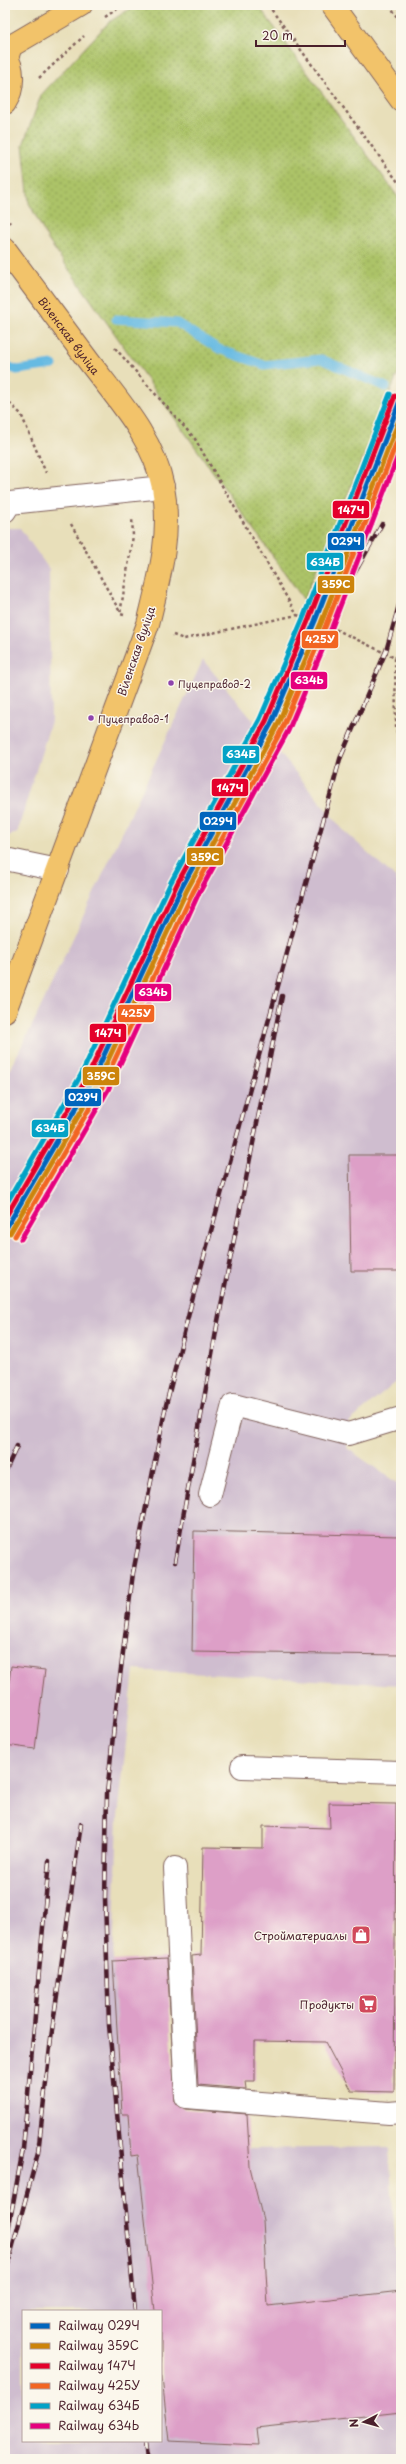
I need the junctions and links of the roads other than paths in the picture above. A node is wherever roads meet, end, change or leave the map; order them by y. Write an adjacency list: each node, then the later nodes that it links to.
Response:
1 (81, 5): 3 (main road)
2 (332, 5): 4 (main road)
3 (10, 48): 5 (main road)
4 (401, 100)
5 (5, 103)
6 (5, 249): 7 (main road, Віленская вуліца)
7 (163, 487): 8 (lane); 10 (main road, Віленская вуліца)
8 (7, 506)
9 (5, 859): 10 (lane)
10 (58, 870): 11 (main road, Віленская вуліца)
11 (5, 1011)
12 (401, 1418): 13 (lane)
13 (210, 1494)
14 (242, 1767): 15 (lane)
15 (401, 1772)
16 (175, 1868): 17 (lane)
17 (401, 2112)

